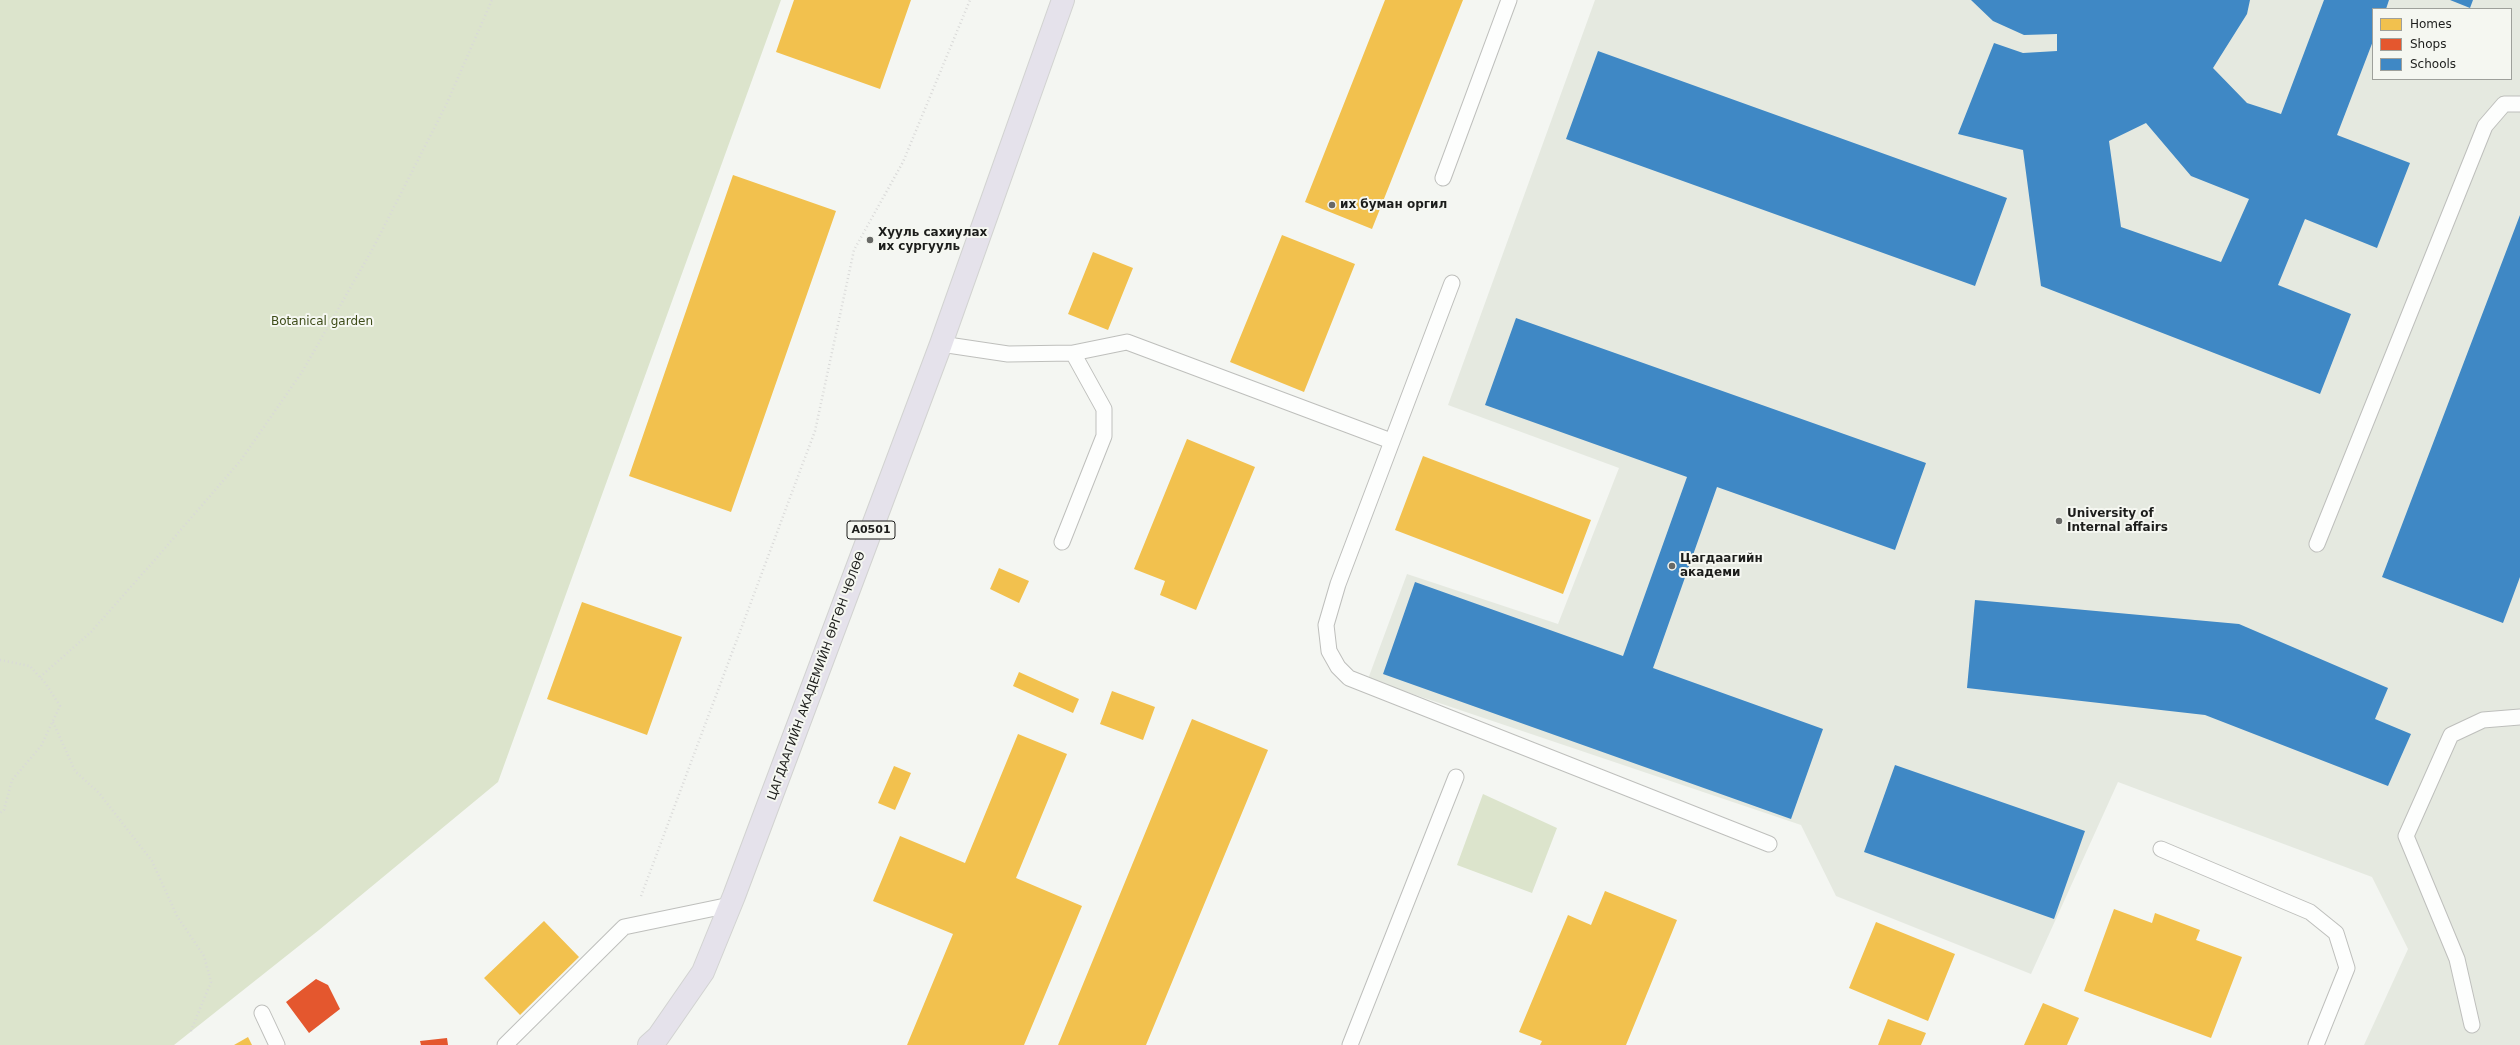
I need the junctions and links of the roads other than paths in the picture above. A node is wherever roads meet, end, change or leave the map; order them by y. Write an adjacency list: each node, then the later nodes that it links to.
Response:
1 (1063, 0): 6 (highway, ЦАГДААГИЙН АКАДЕМИЙН ӨРГӨН ЧӨЛӨӨ / A0501)
2 (1509, 0): 4 (lane)
3 (2520, 104): 10 (lane)
4 (1443, 178)
5 (1452, 283): 8 (lane)
6 (941, 344): 7 (lane); 15 (highway, ЦАГДААГИЙН АКАДЕМИЙН ӨРГӨН ЧӨЛӨӨ / A0501)
7 (1073, 353): 8 (lane); 9 (lane)
8 (1391, 441): 13 (lane)
9 (1062, 542)
10 (2317, 544)
11 (2520, 717): 17 (lane)
12 (1456, 777): 21 (lane)
13 (1769, 844)
14 (2161, 849): 22 (lane)
15 (730, 905): 19 (lane); 20 (highway, ЦАГДААГИЙН АКАДЕМИЙН ӨРГӨН ЧӨЛӨӨ / A0501)
16 (262, 1012): 18 (lane)
17 (2472, 1025)
18 (277, 1045)
19 (505, 1045)
20 (649, 1045)
21 (1350, 1045)
22 (2316, 1045)

